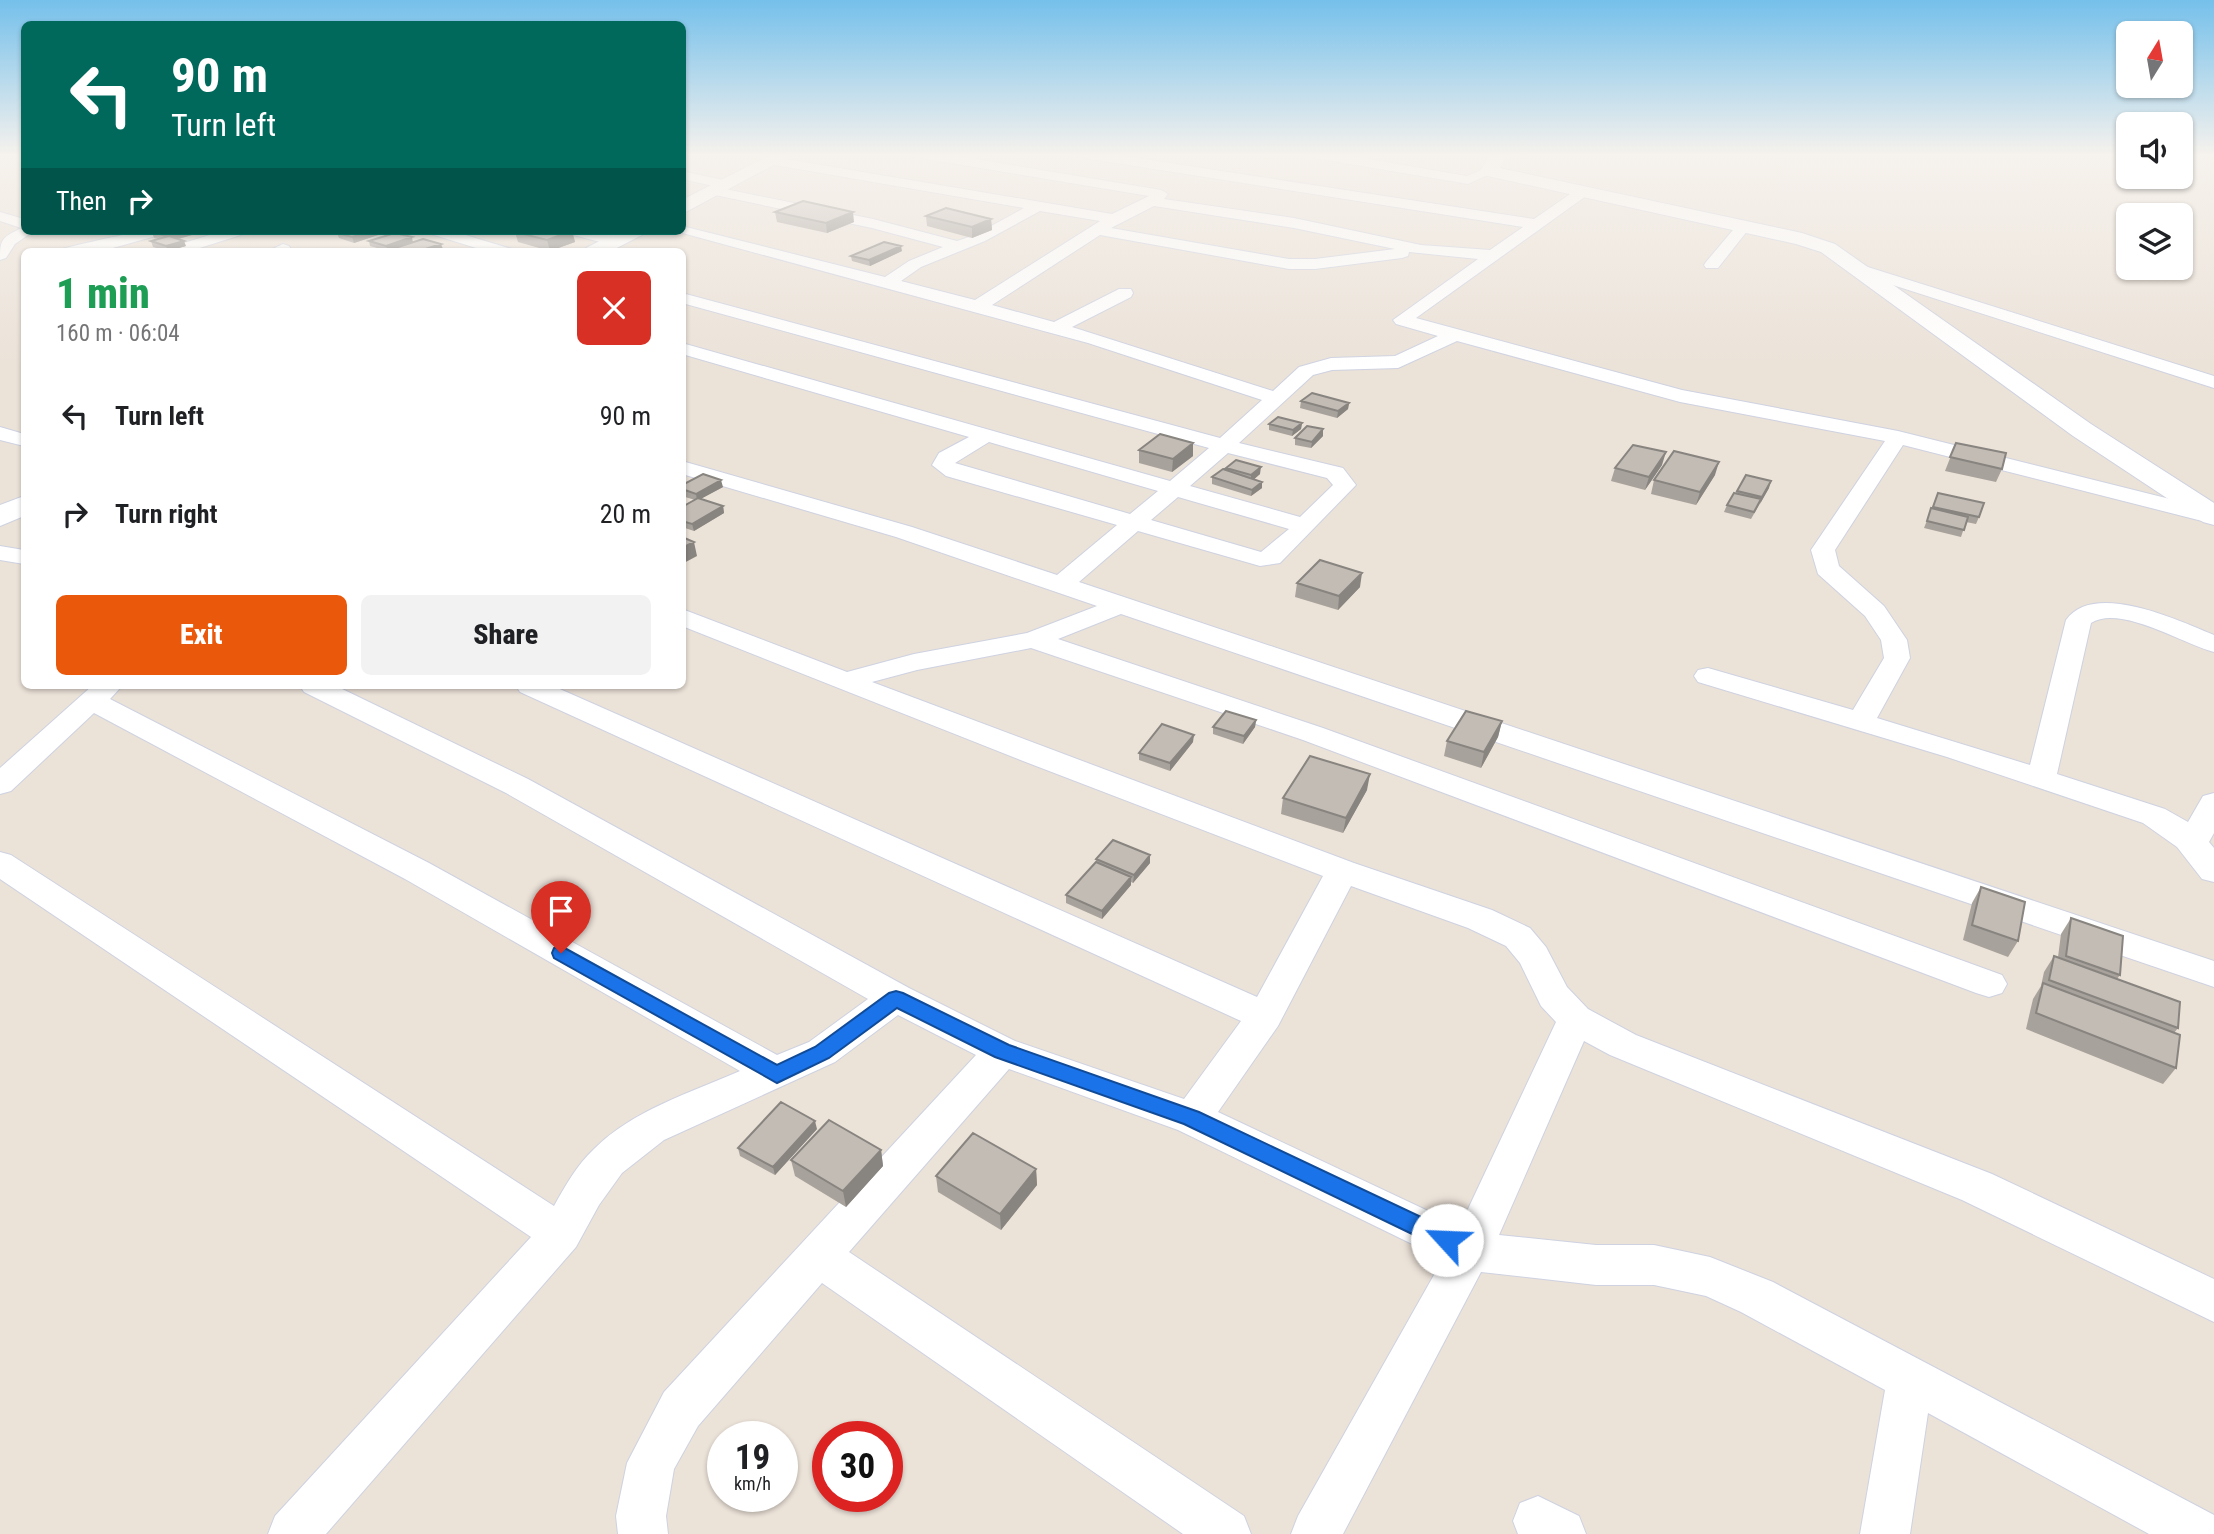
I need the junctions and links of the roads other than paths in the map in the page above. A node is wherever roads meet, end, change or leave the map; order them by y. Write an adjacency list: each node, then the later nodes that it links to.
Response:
1 (875, 225): 17 (street)
2 (1004, 225): 17 (street)
3 (1106, 225): 8 (street)
4 (1301, 225): 22 (street)
5 (1533, 225): 25 (street)
6 (1732, 225): 7 (street)
7 (1743, 227): 26 (street); 27 (street)
8 (1098, 230): 22 (street); 31 (street)
9 (686, 231): 28 (street)
10 (21, 234): 24 (street)
11 (143, 235): 18 (street)
12 (226, 235): 19 (street)
13 (449, 235): 20 (street)
14 (591, 235): 16 (street)
15 (627, 235): 16 (street)
16 (615, 241): 21 (street)
17 (958, 246): 28 (street)
18 (89, 248)
19 (183, 248)
20 (493, 248)
21 (601, 248)
22 (1421, 250): 25 (street)
23 (21, 254): 24 (street)
24 (0, 255)
25 (1490, 255): 33 (street)
26 (1712, 265)
27 (1855, 268): 35 (street); 46 (street)
28 (887, 283): 31 (street)
29 (1125, 293): 32 (street)
30 (686, 299): 41 (street)
31 (978, 306): 32 (street)
32 (1056, 328): 36 (street)
33 (1454, 335): 36 (street); 39 (street)
34 (686, 349): 38 (street)
35 (2214, 382)
36 (1275, 398): 41 (street)
37 (0, 433): 40 (street)
38 (987, 435): 43 (street); 47 (street)
39 (1898, 437): 46 (street); 61 (street)
40 (21, 439)
41 (1224, 446): 43 (street); 48 (street)
42 (686, 468): 51 (street)
43 (1174, 488): 47 (street); 48 (street)
44 (21, 506): 45 (street)
45 (0, 517)
46 (2214, 517)
47 (1134, 523): 48 (street); 51 (street)
48 (1305, 526)
49 (0, 553): 50 (street)
50 (21, 556)
51 (1060, 585): 52 (street)
52 (1121, 605): 54 (street); 69 (street)
53 (686, 619): 57 (street)
54 (1033, 640): 57 (street); 70 (street)
55 (2214, 644): 62 (street)
56 (1709, 676): 61 (street)
57 (848, 680): 67 (street)
58 (320, 689): 71 (street)
59 (537, 689): 72 (street)
60 (99, 693): 63 (street); 75 (street)
61 (1860, 722): 62 (street)
62 (2041, 779): 65 (street)
63 (0, 784)
64 (2214, 803): 65 (street)
65 (2193, 842): 68 (street)
66 (0, 863): 77 (street)
67 (1342, 871): 72 (street); 73 (street)
68 (2214, 871)
69 (2214, 974)
70 (1989, 984)
71 (896, 998): 74 (street); 75 (street)
72 (1265, 1016): 76 (street)
73 (1575, 1019): 78 (street); 80 (street)
74 (1002, 1051): 76 (street); 79 (street)
75 (777, 1074): 77 (street)
76 (1192, 1118): 78 (street)
77 (561, 1234): 82 (street)
78 (1470, 1251): 81 (street); 85 (street)
79 (818, 1256): 83 (street); 84 (street)
80 (2214, 1301)
81 (1910, 1379): 86 (street); 87 (street)
82 (293, 1534)
83 (643, 1534)
84 (1226, 1534)
85 (1316, 1534)
86 (1885, 1534)
87 (2199, 1534)

